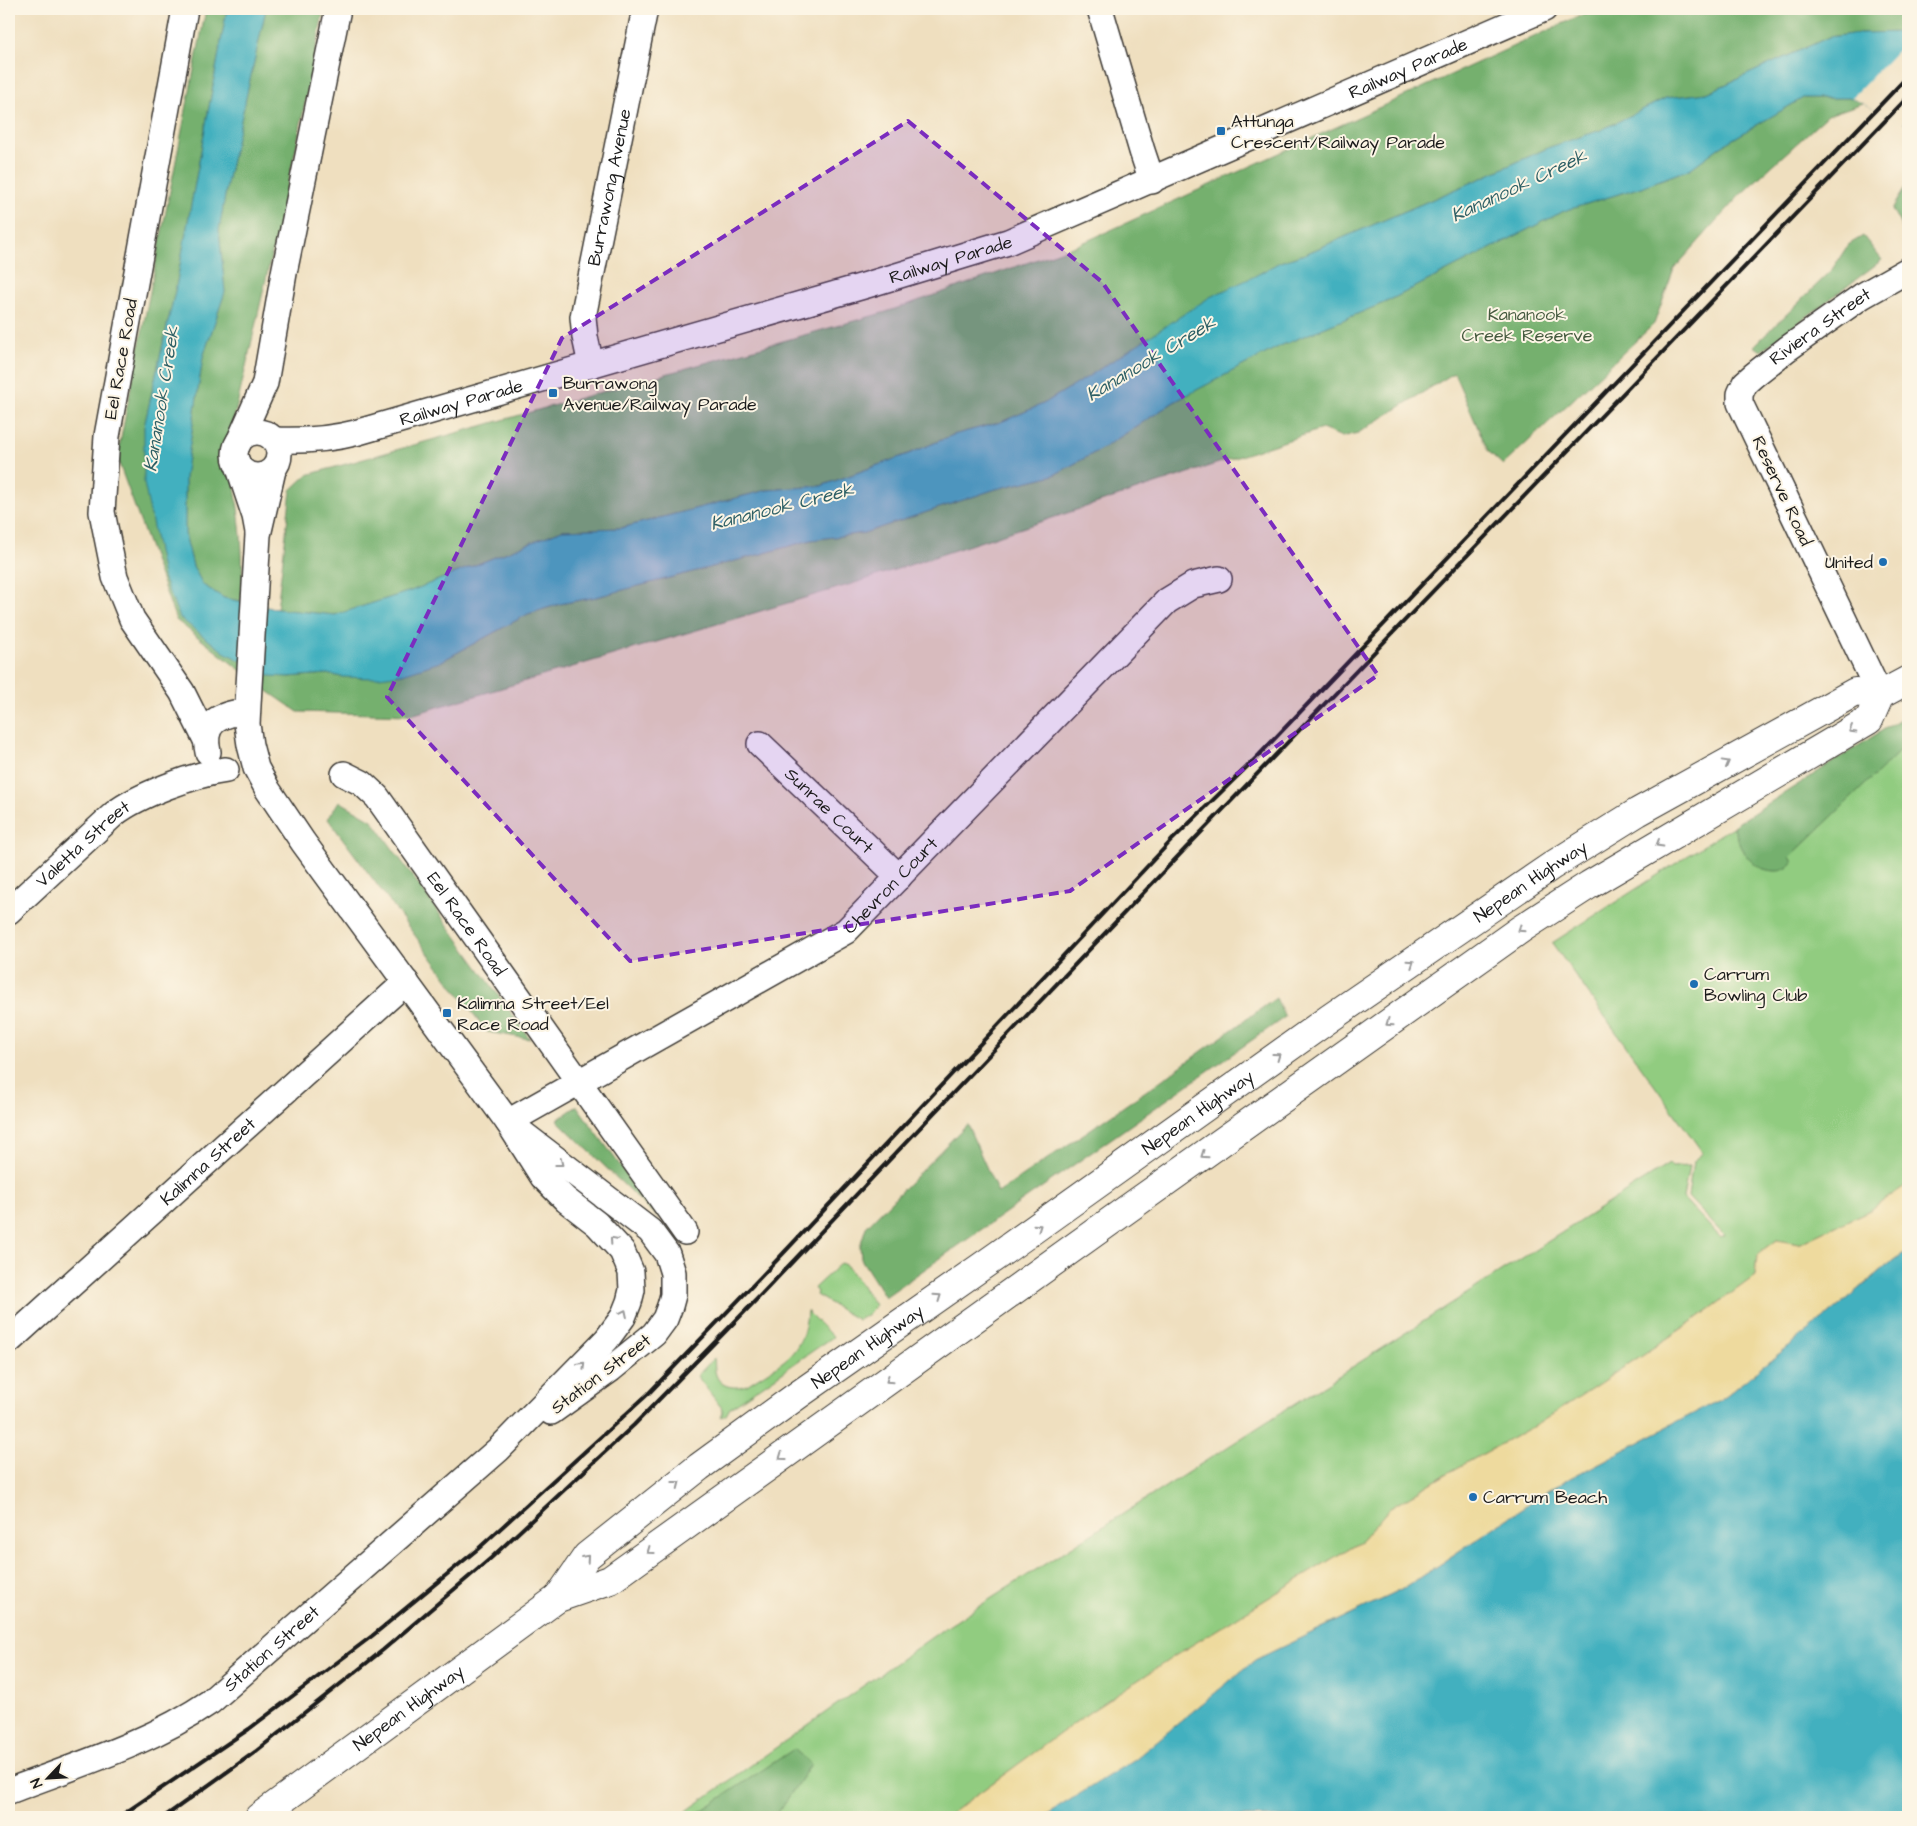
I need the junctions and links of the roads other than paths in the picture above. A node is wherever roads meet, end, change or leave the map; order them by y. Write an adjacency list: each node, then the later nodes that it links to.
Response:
1 (185, 9): 18 (street, Eel Race Road)
2 (338, 9): 9 (street)
3 (645, 9): 8 (street, Burrawong Avenue)
4 (1100, 9): 6 (street)
5 (1544, 9): 6 (street, Railway Parade)
6 (1152, 180): 8 (street, Railway Parade)
7 (1908, 270): 10 (street, Riviera Street)
8 (591, 365): 12 (street, Railway Parade)
9 (265, 383): 11 (street); 13 (street)
10 (1740, 394): 19 (street, Reserve Road)
11 (274, 439): 12 (street, Railway Parade); 13 (street); 14 (street)
12 (332, 439): 14 (street, Railway Parade)
13 (237, 454): 14 (street); 15 (street)
14 (274, 469): 15 (street)
15 (258, 535): 20 (street)
16 (1219, 579): 27 (street, Chevron Court)
17 (1908, 680): 19 (highway)
18 (182, 692): 20 (street, Eel Race Road); 21 (street, Eel Race Road)
19 (1880, 696): 34 (highway, Nepean Highway, one-way to 19); 35 (highway, Nepean Highway, one-way to 35)
20 (237, 712): 21 (street); 23 (street)
21 (206, 742): 24 (street); 26 (street, Valetta Street)
22 (760, 744): 27 (street, Sunrae Court)
23 (256, 768): 24 (street, Valetta Street); 29 (street)
24 (226, 770): 26 (street, Valetta Street)
25 (344, 774): 30 (street, Eel Race Road)
26 (163, 788): 28 (street, Valetta Street)
27 (899, 877): 30 (street, Chevron Court)
28 (9, 911)
29 (406, 982): 31 (street); 33 (street, Kalimna Street)
30 (579, 1083): 31 (street, Chevron Court); 32 (street, Eel Race Road)
31 (508, 1122): 36 (street, Station Street, one-way to 31); 36 (street, Station Street, one-way to 36)
32 (685, 1232)
33 (9, 1341)
34 (798, 1395): 35 (highway); 37 (highway, Nepean Highway, one-way to 34)
35 (821, 1428): 37 (highway, Nepean Highway, one-way to 37)
36 (499, 1449): 38 (street, Station Street)
37 (558, 1598): 39 (highway, Nepean Highway)
38 (9, 1791)
39 (259, 1817)

